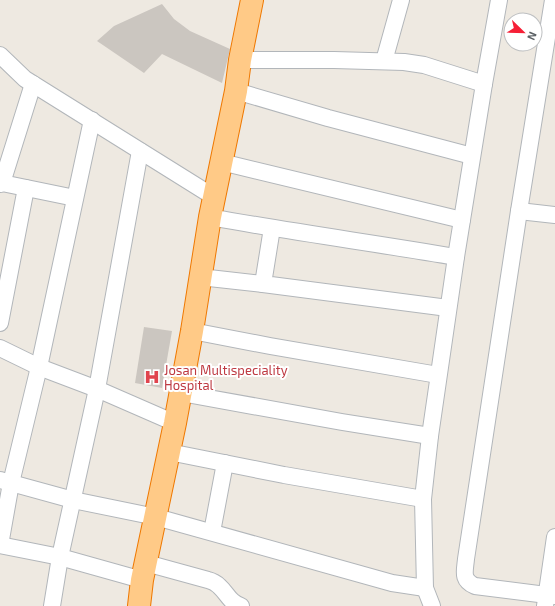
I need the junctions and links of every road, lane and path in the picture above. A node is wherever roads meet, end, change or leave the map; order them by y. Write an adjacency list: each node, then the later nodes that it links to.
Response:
1 (252, 0): 6 (highway)
2 (401, 0): 7 (street)
3 (552, 0): 19 (street)
4 (497, 1): 9 (street)
5 (0, 55): 8 (street)
6 (240, 60): 7 (street); 10 (highway)
7 (384, 61): 9 (street)
8 (33, 84): 11 (street); 15 (street)
9 (484, 84): 13 (street)
10 (236, 91): 13 (street); 14 (highway)
11 (92, 120): 12 (street); 17 (street)
12 (140, 151): 18 (street); 32 (street)
13 (472, 156): 21 (street)
14 (221, 162): 18 (highway); 21 (street)
15 (1, 184): 16 (street)
16 (26, 188): 17 (street); 27 (street)
17 (75, 198): 30 (street)
18 (212, 207): 22 (street); 24 (highway)
19 (519, 211): 20 (street); 48 (street)
20 (555, 214)
21 (462, 220): 23 (street)
22 (272, 228): 23 (street); 25 (street)
23 (456, 257): 26 (street)
24 (200, 276): 25 (street); 28 (highway)
25 (263, 284): 26 (street)
26 (448, 308): 31 (street)
27 (0, 323)
28 (192, 330): 31 (street); 33 (highway)
29 (0, 348): 30 (street)
30 (39, 368): 32 (street); 38 (street)
31 (438, 375): 35 (street)
32 (97, 389): 34 (street); 40 (street)
33 (181, 393): 34 (highway); 35 (street)
34 (175, 423): 36 (highway)
35 (430, 436): 39 (street)
36 (169, 452): 37 (street); 41 (highway)
37 (225, 463): 39 (street); 42 (street)
38 (5, 482): 40 (street); 44 (street)
39 (423, 499): 47 (street)
40 (73, 500): 41 (street); 45 (street)
41 (156, 517): 42 (street); 46 (highway)
42 (212, 532): 47 (street)
43 (555, 537): 48 (street)
44 (0, 545): 45 (street)
45 (60, 557): 46 (street); 49 (street)
46 (144, 572): 50 (highway); 51 (street)
47 (425, 588): 52 (street)
48 (549, 599)
49 (52, 606)
50 (139, 606)
51 (241, 606)
52 (432, 606)

